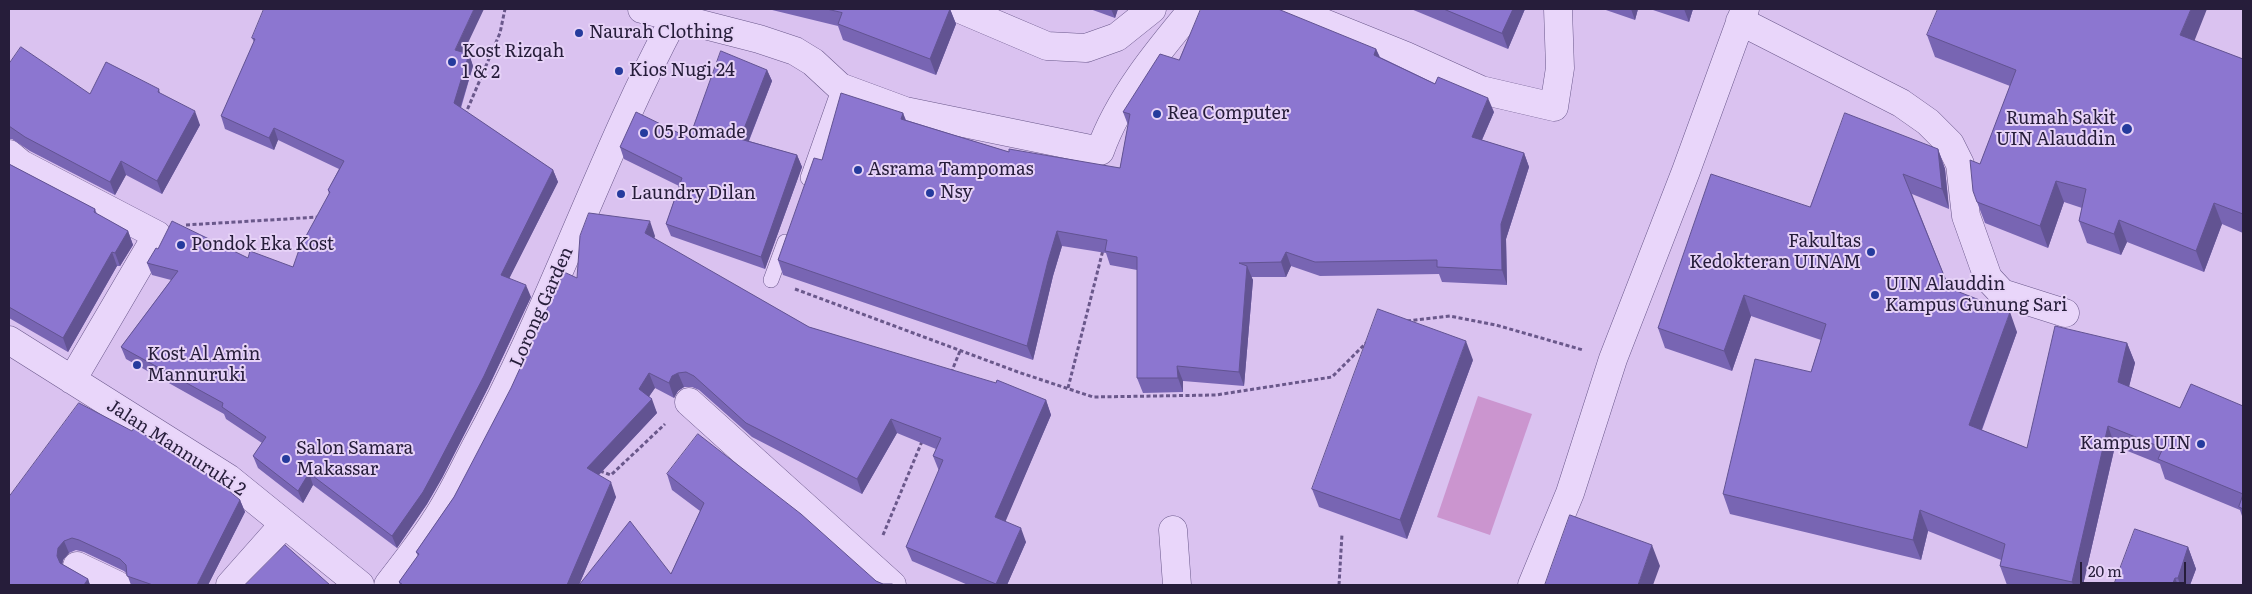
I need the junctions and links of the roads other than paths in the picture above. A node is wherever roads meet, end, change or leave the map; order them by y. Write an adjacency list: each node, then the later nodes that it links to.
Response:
1 (642, 9): 8 (street)
2 (960, 9): 3 (street)
3 (1152, 9)
4 (1193, 9): 9 (street)
5 (1289, 9): 6 (street)
6 (1558, 9)
7 (1742, 15): 14 (street); 27 (street)
8 (675, 17): 9 (street); 24 (street, Lorong Garden)
9 (840, 87): 11 (lane)
10 (9, 154): 16 (street)
11 (804, 188)
12 (791, 225): 13 (lane)
13 (771, 280)
14 (2065, 313)
15 (9, 340): 16 (street, Jalan Mannuruki 2)
16 (72, 380): 18 (street, Jalan Mannuruki 2)
17 (688, 402): 25 (street)
18 (284, 524): 22 (street); 23 (street, Jalan Mannuruki 2)
19 (1173, 530): 26 (street)
20 (77, 566): 21 (street)
21 (117, 585)
22 (230, 585)
23 (360, 585)
24 (388, 585)
25 (892, 585)
26 (1176, 585)
27 (1532, 585)

